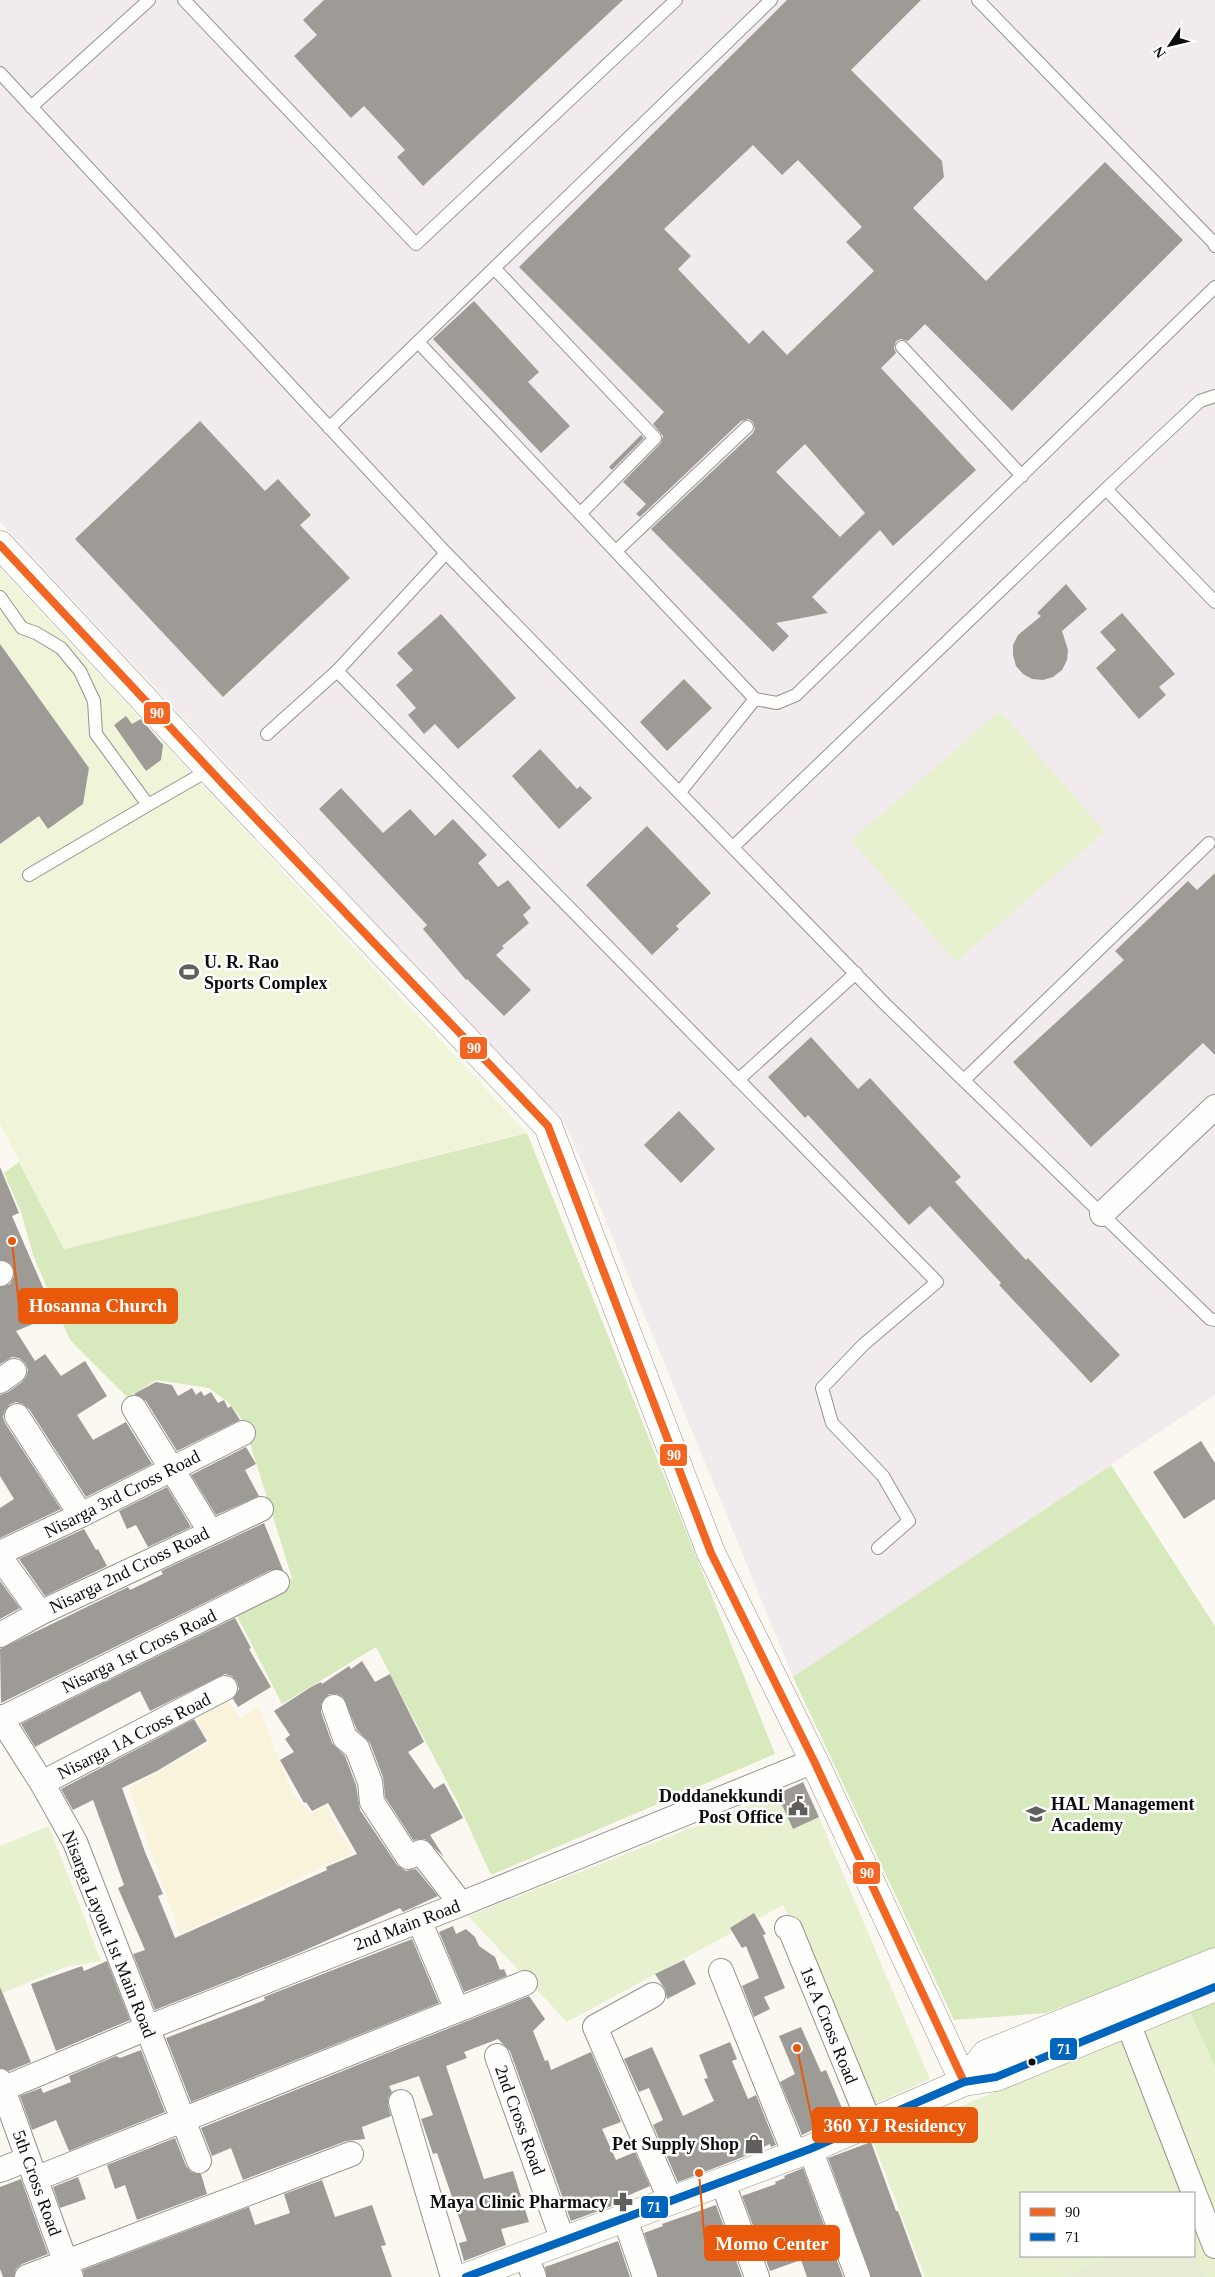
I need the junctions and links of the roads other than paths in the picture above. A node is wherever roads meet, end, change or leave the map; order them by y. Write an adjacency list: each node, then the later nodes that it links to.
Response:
1 (149, 0): 7 (lane)
2 (184, 0): 3 (lane)
3 (676, 0)
4 (771, 0): 9 (lane)
5 (978, 0): 8 (lane)
6 (0, 73): 7 (lane)
7 (31, 107): 15 (lane)
8 (1215, 246)
9 (494, 268): 11 (lane); 18 (lane)
10 (1215, 287): 16 (lane)
11 (418, 342): 15 (lane); 18 (lane)
12 (902, 347): 16 (lane)
13 (1215, 396): 17 (lane)
14 (747, 427): 20 (lane)
15 (329, 428): 21 (lane)
16 (1022, 476): 25 (lane)
17 (1106, 489): 23 (lane); 31 (lane)
18 (580, 514): 20 (lane)
19 (0, 545): 27 (street)
20 (616, 551): 25 (lane)
21 (446, 553): 24 (lane); 28 (lane)
22 (0, 597): 29 (lane)
23 (1215, 602)
24 (336, 671): 26 (lane); 34 (lane)
25 (756, 699): 28 (lane)
26 (267, 734)
27 (209, 770): 29 (lane); 54 (street)
28 (680, 792): 31 (lane)
29 (148, 805): 32 (lane)
30 (1209, 843): 35 (lane)
31 (734, 846): 33 (lane)
32 (30, 875)
33 (856, 973): 34 (lane); 35 (lane)
34 (738, 1080): 46 (lane)
35 (964, 1080): 37 (lane)
36 (1215, 1107): 37 (street)
37 (1102, 1214): 38 (lane)
38 (1215, 1320)
39 (134, 1408): 42 (street)
40 (16, 1416): 44 (street)
41 (243, 1433): 42 (street, Nisarga 3rd Cross Road)
42 (173, 1468): 44 (street, Nisarga 3rd Cross Road); 45 (street)
43 (261, 1509): 45 (street, Nisarga 2nd Cross Road)
44 (81, 1515): 47 (street, Nisarga 3rd Cross Road)
45 (210, 1531): 49 (street, Nisarga 2nd Cross Road)
46 (878, 1548)
47 (0, 1555): 49 (street, Nisarga 3rd Cross Road)
48 (277, 1582): 53 (street, Nisarga 1st Cross Road)
49 (40, 1612): 50 (street, Nisarga 2nd Cross Road)
50 (0, 1635)
51 (225, 1688): 55 (street, Nisarga 1A Cross Road)
52 (334, 1706): 56 (street)
53 (1, 1718): 55 (street, Nisarga Layout 1st Main Road)
54 (814, 1761): 56 (street, 2nd Main Road); 68 (street)
55 (42, 1783): 66 (street, Nisarga Layout 1st Main Road)
56 (461, 1904): 57 (street, 2nd Main Road)
57 (419, 1920): 64 (street); 66 (street, 2nd Main Road)
58 (787, 1928): 72 (street, 1st A Cross Road)
59 (1215, 1962): 68 (street)
60 (721, 1971): 73 (street)
61 (525, 1983): 64 (street)
62 (1215, 1987): 65 (street)
63 (653, 1994): 81 (street)
64 (457, 2010): 71 (street)
65 (1128, 2023): 68 (street); 79 (street)
66 (147, 2028): 69 (street, 2nd Main Road); 71 (street, Nisarga Layout 1st Main Road)
67 (497, 2056): 83 (street, 2nd Cross Road)
68 (964, 2082): 72 (street)
69 (1, 2086): 76 (street, 5th Cross Road)
70 (402, 2102): 88 (street)
71 (183, 2120): 75 (street, Nisarga Layout 1st Main Road); 76 (street)
72 (870, 2124): 73 (street)
73 (802, 2152): 78 (street); 92 (street)
74 (350, 2154): 86 (street)
75 (199, 2161)
76 (32, 2169): 77 (street); 86 (street, 5th Cross Road)
77 (0, 2170)
78 (723, 2183): 81 (street); 91 (street)
79 (1194, 2192)
80 (1195, 2196): 84 (street)
81 (671, 2201): 82 (street)
82 (625, 2219): 83 (street); 90 (street)
83 (563, 2241): 85 (street)
84 (1215, 2246)
85 (530, 2266): 89 (street)
86 (68, 2270): 87 (street)
87 (27, 2277)
88 (453, 2277)
89 (466, 2277)
90 (645, 2277)
91 (757, 2277)
92 (858, 2277)

